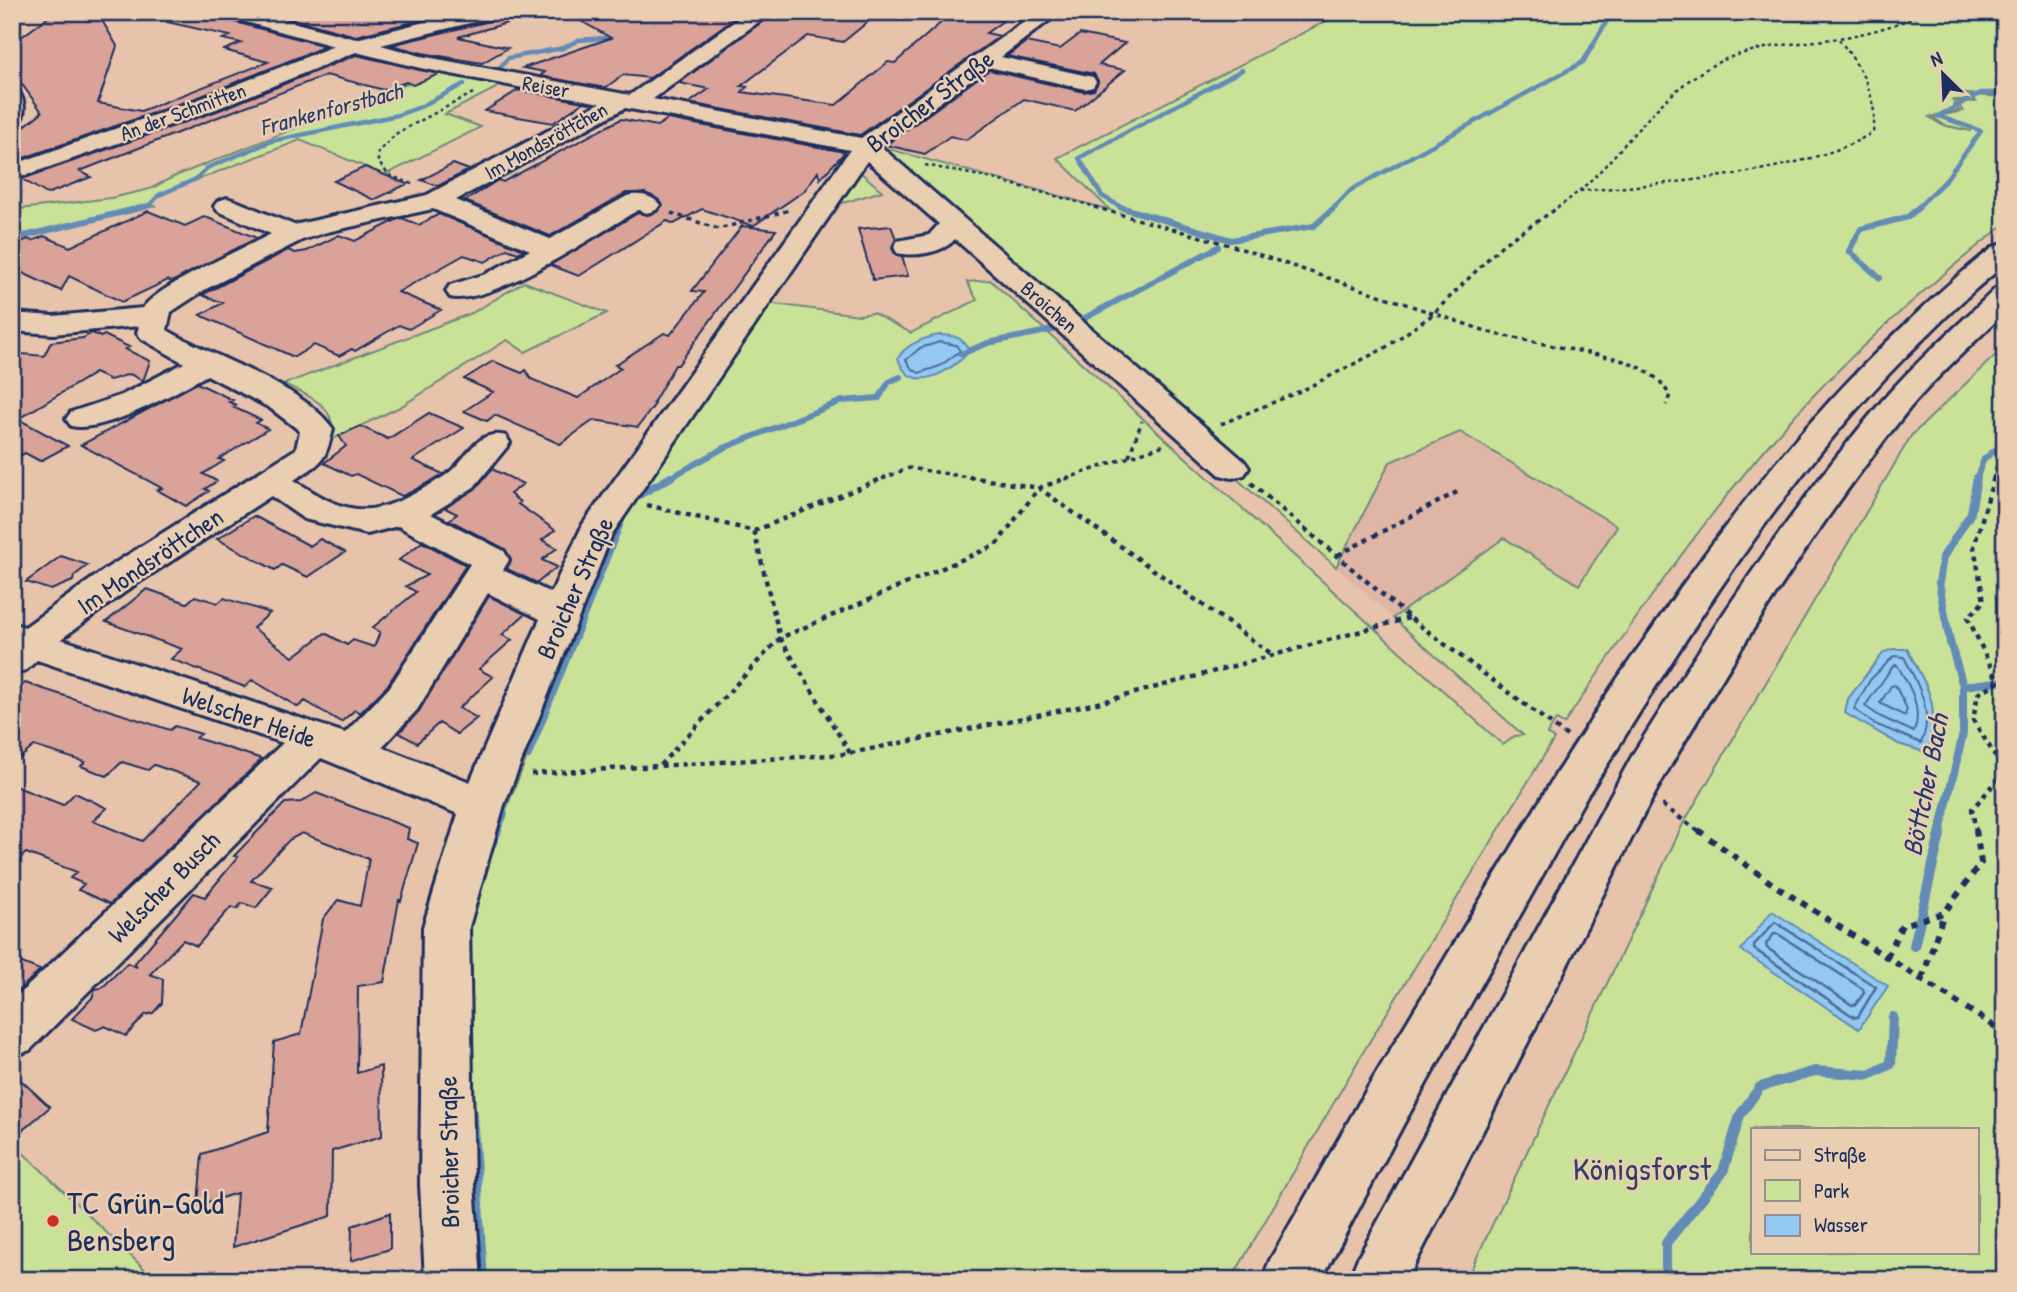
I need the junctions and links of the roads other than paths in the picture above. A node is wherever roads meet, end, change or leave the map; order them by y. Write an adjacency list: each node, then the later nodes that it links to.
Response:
1 (232, 12): 5 (main road, Reiser)
2 (491, 12): 5 (main road, An der Schmitten)
3 (762, 12): 9 (main road, Im Mondsröttchen)
4 (1050, 12): 6 (main road, Broicher Straße)
5 (351, 46): 9 (main road, Reiser); 12 (main road, An der Schmitten)
6 (984, 60): 7 (main road); 11 (main road, Broicher Straße)
7 (1085, 82)
8 (12, 100): 10 (main road)
9 (627, 102): 11 (main road, Reiser); 13 (main road, Im Mondsröttchen)
10 (12, 116)
11 (872, 152): 16 (main road, Broichen); 32 (main road, Broicher Straße)
12 (12, 173)
13 (435, 201): 17 (main road, Im Mondsröttchen); 19 (main road, Im Mondsröttchen)
14 (647, 205): 19 (main road)
15 (227, 206): 17 (main road)
16 (954, 223): 18 (main road); 28 (main road, Broichen)
17 (293, 234): 23 (main road, Im Mondsröttchen)
18 (907, 247)
19 (552, 249): 21 (main road)
20 (2005, 252): 38 (main road)
21 (460, 290)
22 (2005, 295): 39 (main road)
23 (156, 316): 24 (main road); 25 (main road, Im Mondsröttchen)
24 (12, 322)
25 (205, 364): 26 (main road); 29 (main road, Im Mondsröttchen)
26 (82, 419)
27 (494, 443): 30 (main road)
28 (1232, 468)
29 (272, 481): 30 (main road); 33 (main road, Im Mondsröttchen)
30 (402, 513): 31 (main road)
31 (482, 575): 32 (main road); 34 (main road, Welscher Busch)
32 (561, 614): 35 (main road, Broicher Straße)
33 (18, 647): 34 (main road, Welscher Heide)
34 (333, 746): 35 (main road, Welscher Heide); 36 (main road, Welscher Busch)
35 (482, 806): 37 (main road, Broicher Straße)
36 (12, 1034)
37 (453, 1280)
38 (1290, 1280)
39 (1377, 1280)

